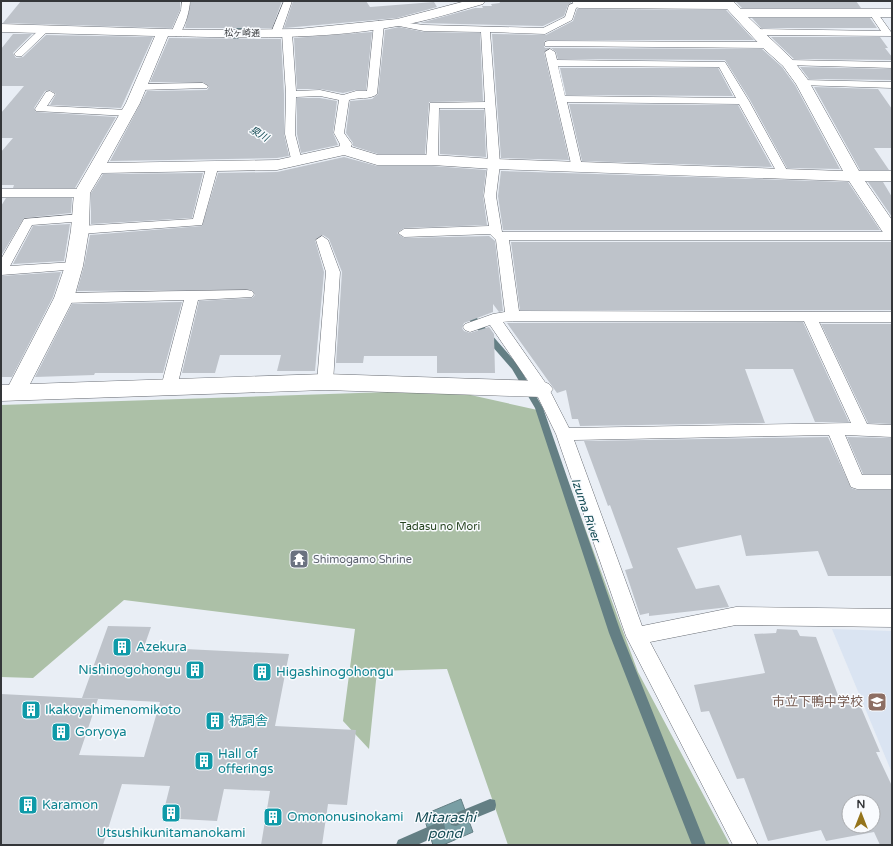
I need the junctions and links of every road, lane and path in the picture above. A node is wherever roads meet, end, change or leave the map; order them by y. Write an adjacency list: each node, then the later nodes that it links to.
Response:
1 (186, 1): 14 (lane)
2 (288, 1): 15 (lane)
3 (479, 1): 7 (street, 松ヶ崎通)
4 (579, 3): 6 (street); 12 (lane)
5 (880, 10): 6 (street); 13 (lane)
6 (737, 13): 13 (street)
7 (397, 23): 8 (street, 松ヶ崎通); 11 (lane)
8 (379, 24): 15 (street, 松ヶ崎通); 30 (lane)
9 (1, 28): 10 (street, 松ヶ崎通)
10 (46, 29): 14 (street, 松ヶ崎通); 19 (lane)
11 (485, 30): 12 (lane); 33 (lane)
12 (545, 31): 16 (lane)
13 (756, 32): 18 (street)
14 (170, 33): 15 (street, 松ヶ崎通); 27 (street)
15 (282, 33): 29 (lane)
16 (548, 44): 17 (lane); 20 (lane)
17 (740, 45): 18 (lane); 22 (lane)
18 (768, 45): 21 (street)
19 (19, 54)
20 (553, 63): 22 (lane); 31 (lane)
21 (788, 63): 23 (lane); 24 (street)
22 (722, 64): 32 (lane)
23 (892, 65)
24 (803, 83): 25 (lane); 43 (street)
25 (892, 85)
26 (203, 86): 27 (lane)
27 (140, 87): 34 (street)
28 (50, 94): 34 (lane)
29 (291, 94): 30 (lane); 37 (lane)
30 (344, 98): 35 (lane)
31 (561, 99): 32 (lane); 39 (lane)
32 (744, 102): 42 (lane)
33 (491, 105): 36 (lane); 38 (lane)
34 (128, 113): 40 (street)
35 (345, 150): 36 (street); 37 (street)
36 (432, 160): 38 (street)
37 (296, 161): 41 (street)
38 (494, 164): 39 (street); 49 (lane)
39 (576, 166): 42 (street)
40 (95, 168): 41 (street); 46 (street)
41 (212, 168): 47 (lane)
42 (783, 174): 43 (street)
43 (854, 176): 44 (street); 50 (street)
44 (892, 176)
45 (1, 193): 46 (lane)
46 (82, 193): 47 (street)
47 (80, 224): 53 (street); 53 (lane)
48 (404, 233): 49 (lane)
49 (497, 233): 51 (lane); 57 (lane)
50 (892, 233)
51 (892, 236)
52 (322, 240): 62 (lane)
53 (74, 266): 56 (street)
54 (247, 294): 55 (lane)
55 (192, 295): 56 (lane); 63 (lane)
56 (64, 298): 65 (street)
57 (513, 316): 58 (lane); 60 (lane)
58 (809, 316): 59 (lane); 67 (lane)
59 (892, 316)
60 (493, 319): 61 (lane); 64 (lane)
61 (470, 327)
62 (325, 382): 63 (street); 64 (street)
63 (169, 387): 65 (street)
64 (542, 390): 69 (lane)
65 (9, 393)
66 (834, 430): 67 (lane); 69 (lane); 70 (lane)
67 (862, 430): 68 (lane)
68 (892, 430)
69 (564, 434): 72 (lane)
70 (892, 482)
71 (892, 618): 72 (lane)
72 (636, 636): 73 (lane)
73 (746, 845)

